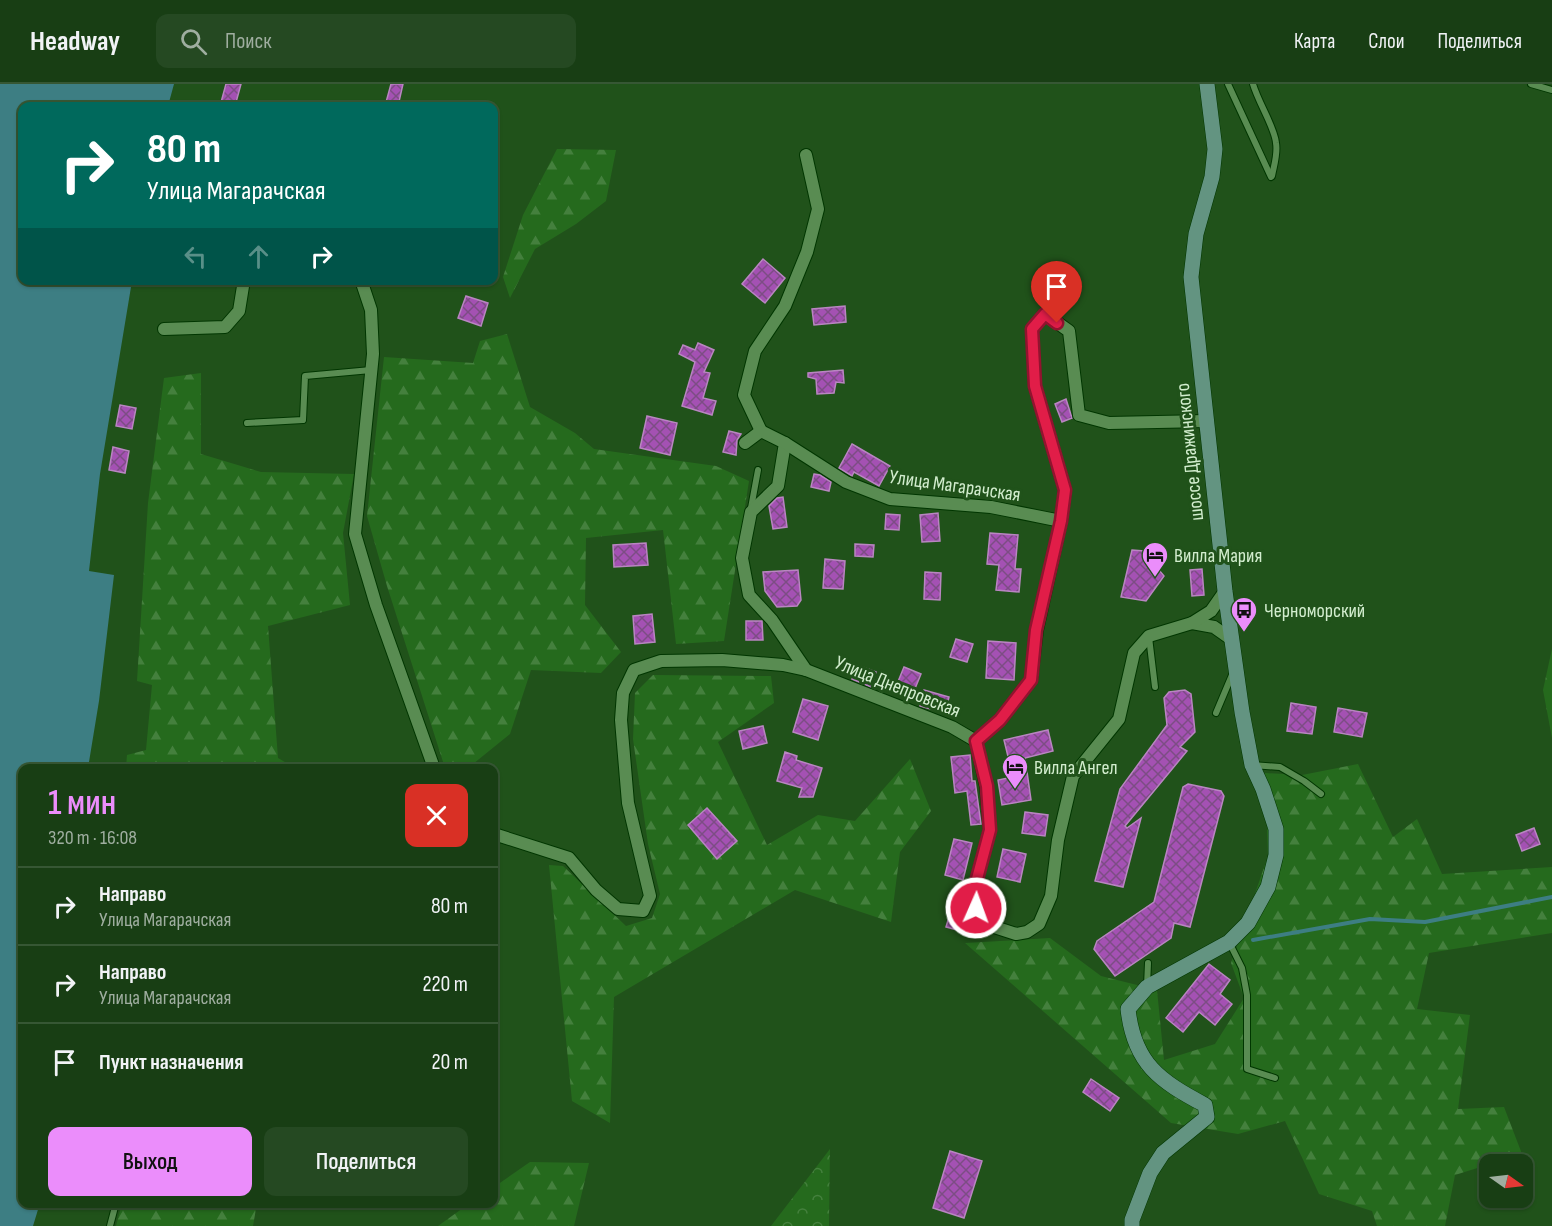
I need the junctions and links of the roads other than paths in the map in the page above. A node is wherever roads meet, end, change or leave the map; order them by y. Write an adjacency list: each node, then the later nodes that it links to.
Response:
1 (1207, 84): 11 (main road, шоссе Дражинского)
2 (1228, 84): 3 (lane)
3 (1253, 84)
4 (1531, 84): 5 (lane)
5 (1552, 90)
6 (806, 155): 13 (street)
7 (243, 285): 9 (street)
8 (363, 285): 10 (street)
9 (164, 329)
10 (371, 370): 12 (lane); 28 (street)
11 (1206, 421): 18 (street); 19 (main road, шоссе Дражинского)
12 (247, 423)
13 (761, 431): 14 (street, Улица Магарачская); 15 (street)
14 (785, 442): 17 (street); 18 (street, Улица Магарачская)
15 (745, 443)
16 (758, 470): 17 (lane)
17 (751, 512): 24 (street)
18 (1061, 521): 27 (street)
19 (1225, 591): 20 (street); 22 (main road, шоссе Дражинского)
20 (1192, 623): 21 (street); 22 (street)
21 (1149, 636): 25 (lane); 27 (street, Улица Днепровская)
22 (1231, 639): 23 (main road, шоссе Дражинского)
23 (1235, 667): 26 (lane); 29 (main road, шоссе Дражинского)
24 (806, 670): 27 (street, Улица Днепровская); 31 (street, Улица Днепровская)
25 (1155, 687)
26 (1216, 713)
27 (976, 741)
28 (433, 764)
29 (1252, 765): 30 (lane); 32 (main road, шоссе Дражинского)
30 (1321, 794)
31 (498, 835)
32 (1229, 942): 34 (main road, шоссе Дражинского); 35 (lane)
33 (1148, 963): 34 (lane)
34 (1147, 987): 37 (main road, шоссе Дражинского)
35 (1275, 1078)
36 (115, 1208): 38 (lane)
37 (1132, 1223)
38 (110, 1226)

